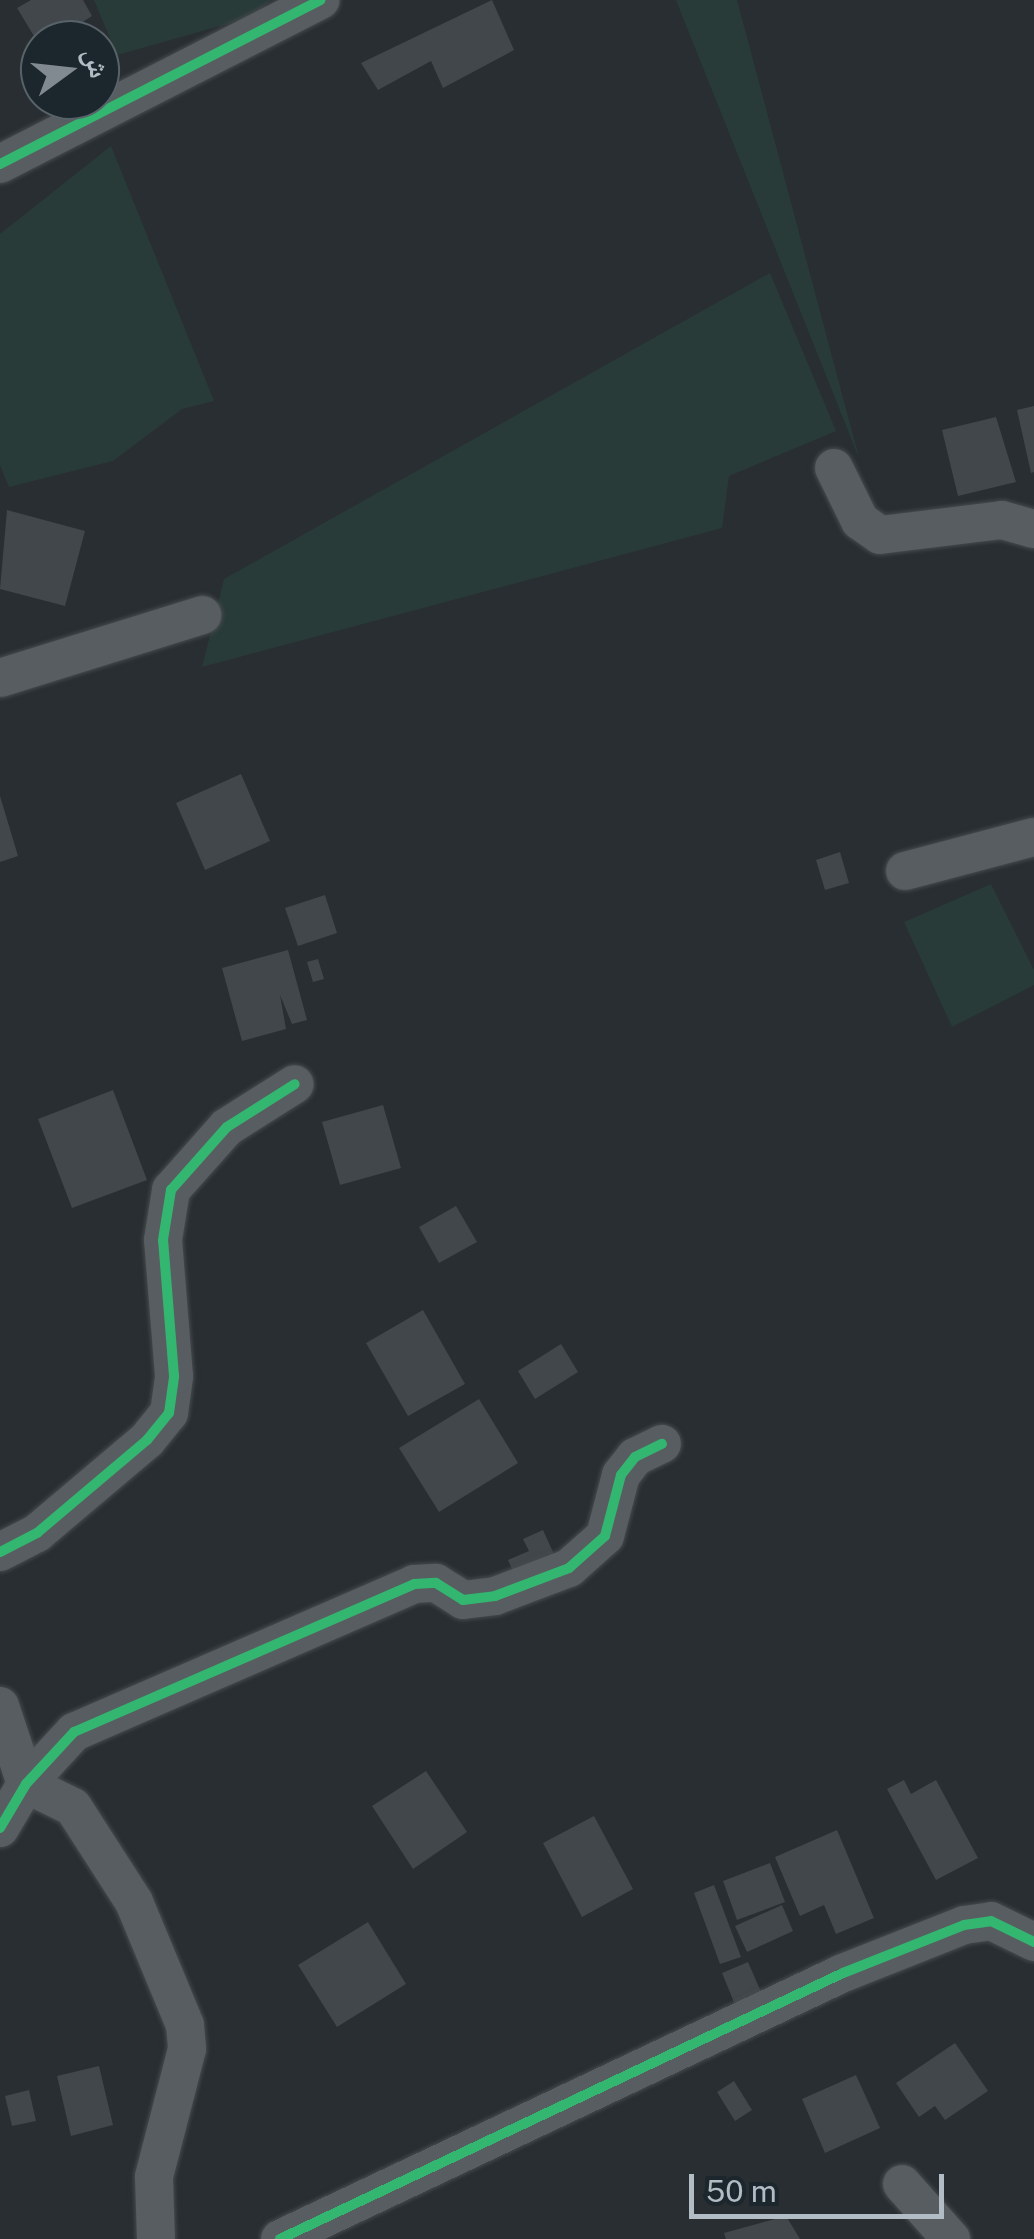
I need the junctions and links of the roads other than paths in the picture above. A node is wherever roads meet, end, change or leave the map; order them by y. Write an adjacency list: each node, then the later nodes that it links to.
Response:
1 (320, 0): 2 (street)
2 (0, 164)
3 (834, 468): 4 (street)
4 (1034, 529)
5 (202, 615): 6 (street)
6 (0, 678)
7 (1034, 837): 8 (street)
8 (905, 871)
9 (295, 1084): 11 (street)
10 (662, 1444): 13 (street)
11 (0, 1552)
12 (0, 1706): 13 (street)
13 (26, 1784): 14 (street); 17 (street)
14 (0, 1828)
15 (1034, 1942): 18 (street)
16 (902, 2184): 19 (street)
17 (156, 2239)
18 (280, 2239)
19 (951, 2239)

